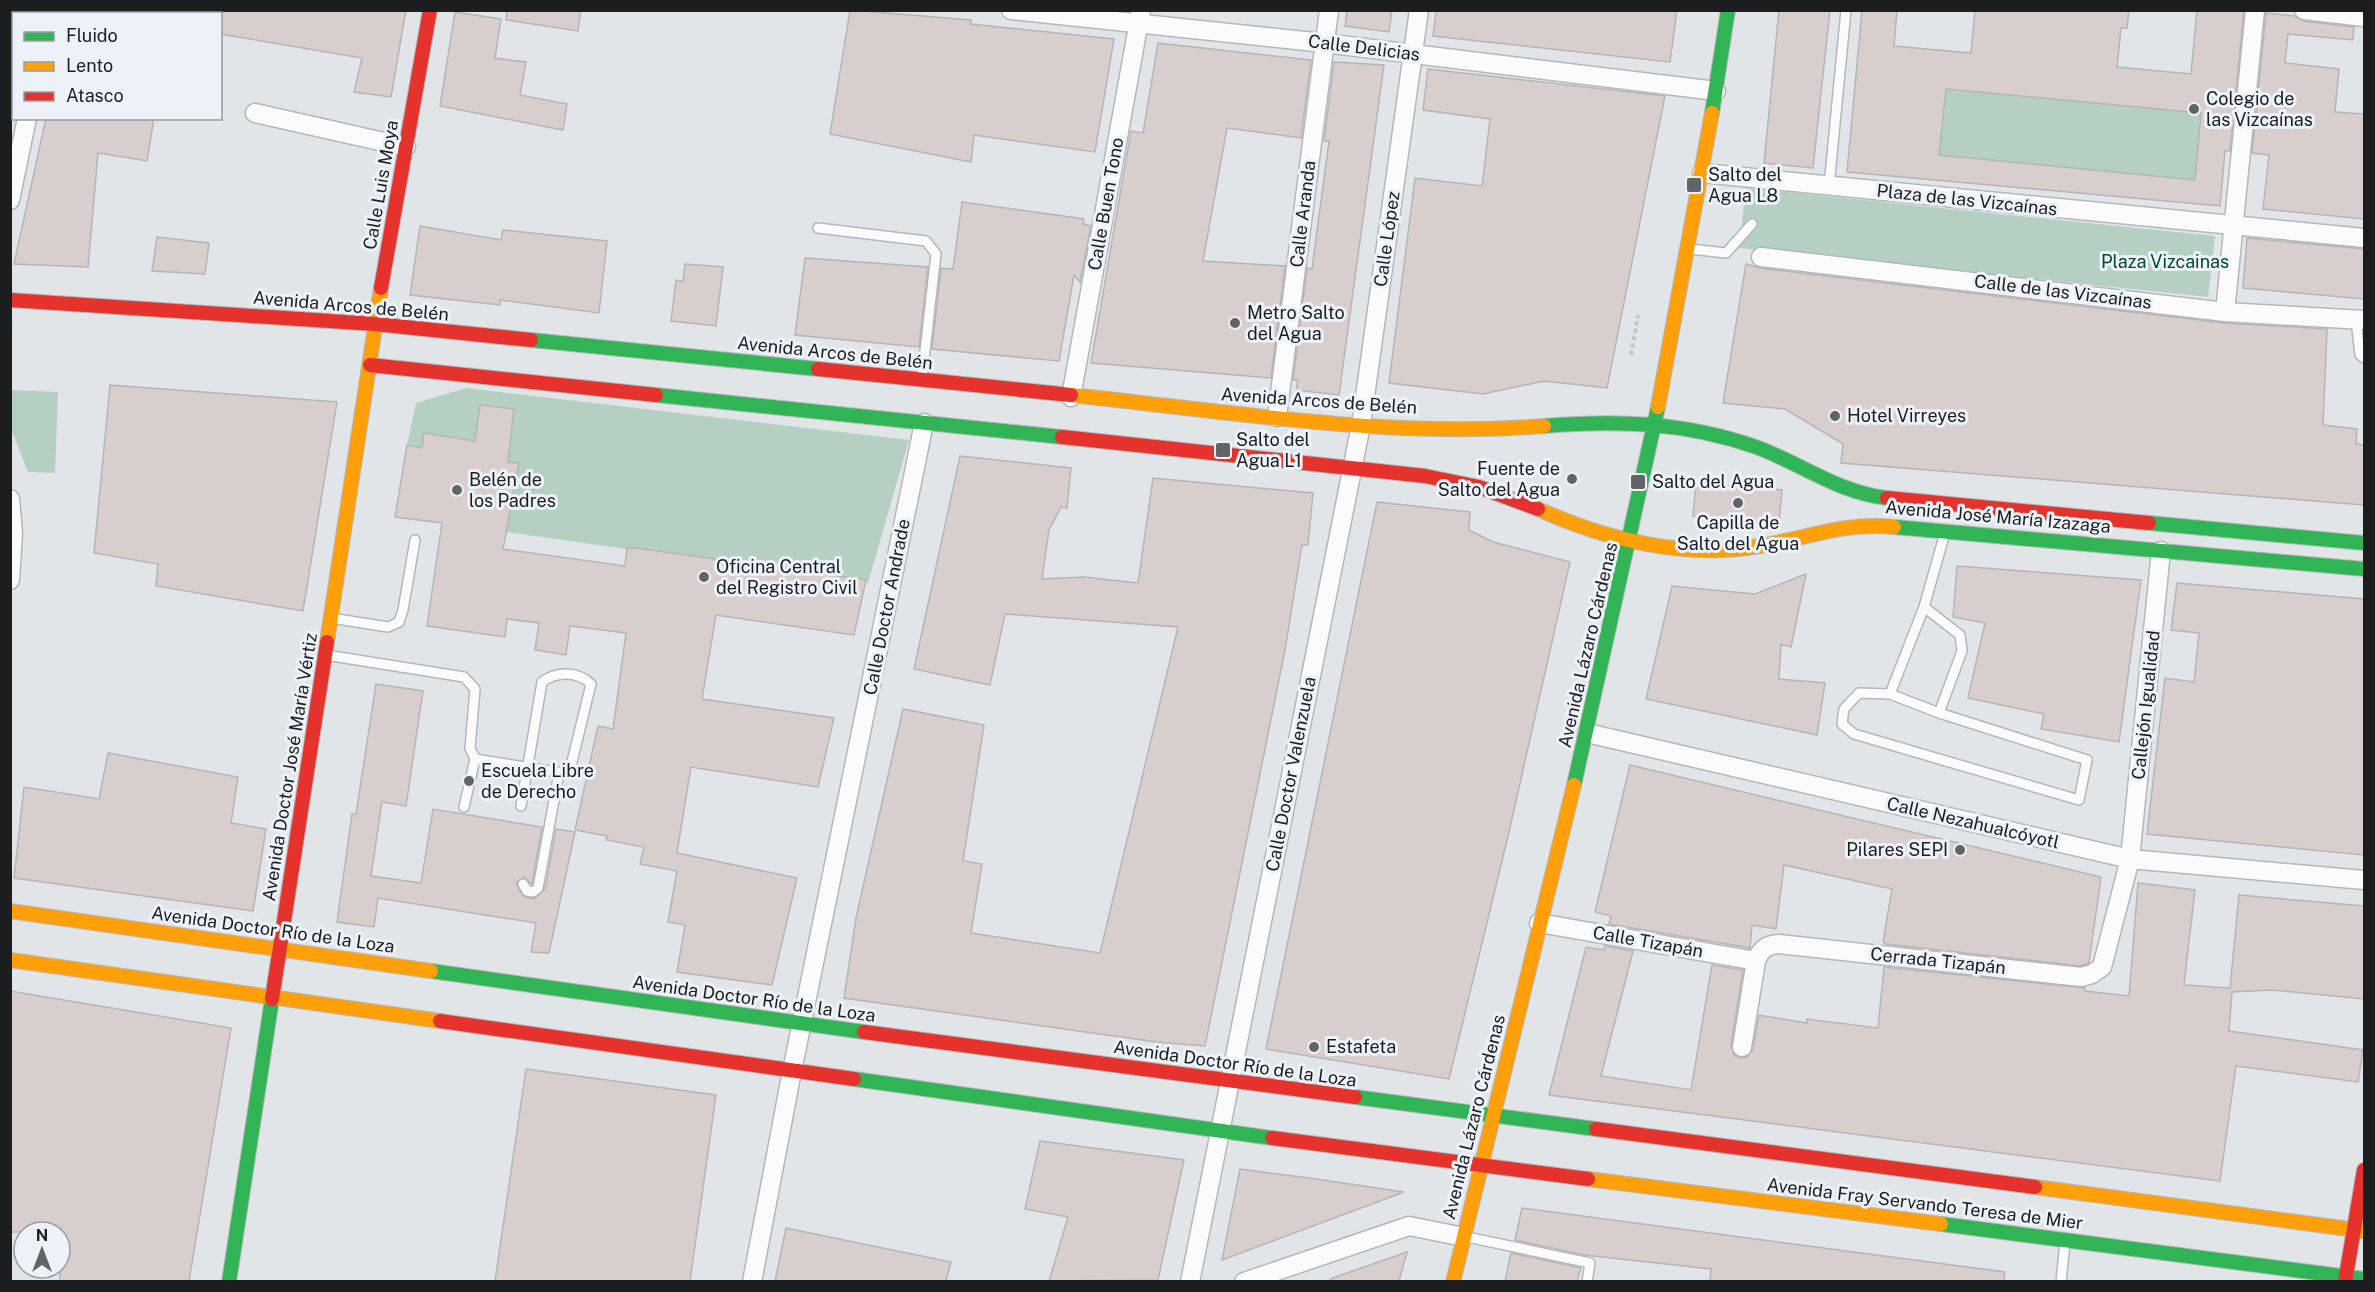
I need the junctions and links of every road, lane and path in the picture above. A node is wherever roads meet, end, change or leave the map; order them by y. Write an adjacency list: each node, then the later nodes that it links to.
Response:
1 (430, 10): 16 (main road, Calle Luis Moya)
2 (1011, 10): 9 (street, Calle Delicias)
3 (1329, 10): 11 (street, Calle Aranda)
4 (1419, 10): 12 (street, Calle López)
5 (1728, 10): 13 (main road, Avenida Lázaro Cárdenas)
6 (1846, 10): 18 (lane)
7 (2255, 10): 21 (street)
8 (2304, 10): 10 (street)
9 (1139, 17): 11 (street, Calle Delicias); 35 (street, Calle Buen Tono)
10 (2364, 17)
11 (1324, 43): 12 (street, Calle Delicias); 36 (street, Calle Aranda)
12 (1413, 54): 13 (street, Calle Delicias); 38 (street, Calle López)
13 (1716, 92): 17 (main road, Avenida Lázaro Cárdenas)
14 (255, 113): 16 (street)
15 (27, 120): 19 (street)
16 (406, 147): 30 (main road, Calle Luis Moya)
17 (1701, 173): 18 (street, Plaza de las Vizcaínas); 24 (main road, Avenida Lázaro Cárdenas)
18 (1829, 186): 21 (street, Plaza de las Vizcaínas)
19 (10, 200)
20 (1752, 224): 24 (lane)
21 (2233, 226): 23 (street, Plaza de las Vizcaínas); 27 (street)
22 (818, 228): 34 (lane)
23 (2364, 238)
24 (1688, 249): 39 (main road, Avenida Lázaro Cárdenas)
25 (1761, 257): 27 (street, Calle de las Vizcaínas)
26 (10, 300): 30 (main road, Avenida Arcos de Belén)
27 (2225, 312): 29 (street, Calle de las Vizcaínas)
28 (1638, 315): 31 (path)
29 (2360, 320): 32 (lane)
30 (375, 324): 33 (main road, Calle Luis Moya); 34 (main road, Avenida Arcos de Belén)
31 (1631, 355)
32 (2364, 358)
33 (370, 365): 37 (main road); 50 (main road, Avenida Doctor José María Vértiz)
34 (922, 381): 35 (main road, Avenida Arcos de Belén)
35 (1071, 397): 36 (main road, Avenida Arcos de Belén)
36 (1277, 417): 38 (main road, Avenida Arcos de Belén)
37 (924, 423): 40 (main road); 69 (street, Calle Doctor Andrade)
38 (1360, 424): 39 (main road, Avenida Arcos de Belén); 40 (street, Calle López)
39 (1656, 424): 44 (main road, Avenida Lázaro Cárdenas); 45 (main road, Avenida José María Izazaga)
40 (1352, 467): 44 (main road); 72 (street, Calle Doctor Valenzuela)
41 (10, 499): 48 (street)
42 (1946, 531): 44 (main road, Avenida José María Izazaga); 46 (main road, Avenida José María Izazaga); 49 (lane)
43 (415, 540): 50 (lane)
44 (1630, 540): 54 (main road, Avenida Lázaro Cárdenas)
45 (2364, 543)
46 (2162, 550): 47 (main road, Avenida José María Izazaga); 60 (street, Callejón Igualidad)
47 (2364, 569)
48 (10, 580)
49 (1924, 607): 52 (lane); 53 (lane)
50 (331, 618): 51 (main road, Avenida Doctor José María Vértiz)
51 (326, 655): 55 (lane); 65 (main road, Avenida Doctor José María Vértiz)
52 (1890, 694): 53 (lane); 53 (lane)
53 (1939, 713)
54 (1587, 733): 60 (street, Calle Nezahualcóyotl); 64 (main road, Avenida Lázaro Cárdenas)
55 (475, 759): 56 (lane); 59 (lane)
56 (527, 767): 57 (lane); 57 (lane); 58 (lane)
57 (559, 773): 62 (lane)
58 (521, 806)
59 (464, 807)
60 (2130, 859): 61 (street, Calle Nezahualcóyotl); 67 (street, Cerrada Tizapán)
61 (2364, 880)
62 (524, 884)
63 (10, 911): 65 (main road, Avenida Doctor Río de la Loza)
64 (1539, 923): 67 (street, Calle Tizapán); 73 (main road, Avenida Lázaro Cárdenas)
65 (281, 949): 68 (main road, Avenida Doctor José María Vértiz); 69 (main road, Avenida Doctor Río de la Loza)
66 (10, 960): 68 (main road)
67 (1756, 961): 70 (street)
68 (274, 998): 71 (main road); 82 (main road, Avenida Doctor José María Vértiz)
69 (801, 1024): 71 (street, Calle Doctor Andrade); 72 (main road, Avenida Doctor Río de la Loza)
70 (1742, 1047)
71 (792, 1071): 74 (main road); 83 (street, Calle Doctor Andrade)
72 (1230, 1081): 73 (main road, Avenida Doctor Río de la Loza); 74 (street, Calle Doctor Valenzuela)
73 (1493, 1116): 75 (main road, Avenida Lázaro Cárdenas); 77 (main road, Avenida Fray Servando Teresa de Mier)
74 (1219, 1131): 75 (main road); 84 (street, Calle Doctor Valenzuela)
75 (1481, 1165): 78 (main road, Avenida Lázaro Cárdenas); 79 (main road, Avenida Fray Servando Teresa de Mier)
76 (2364, 1170): 77 (main road)
77 (2359, 1230): 80 (main road)
78 (1464, 1236): 85 (street); 86 (main road, Avenida Lázaro Cárdenas); 87 (lane)
79 (2065, 1240): 80 (main road, Avenida Fray Servando Teresa de Mier); 88 (lane)
80 (2345, 1279): 81 (main road, Avenida Fray Servando Teresa de Mier)
81 (2364, 1279)
82 (229, 1281)
83 (752, 1281)
84 (1190, 1281)
85 (1244, 1281)
86 (1453, 1281)
87 (1587, 1281)
88 (2061, 1281)

